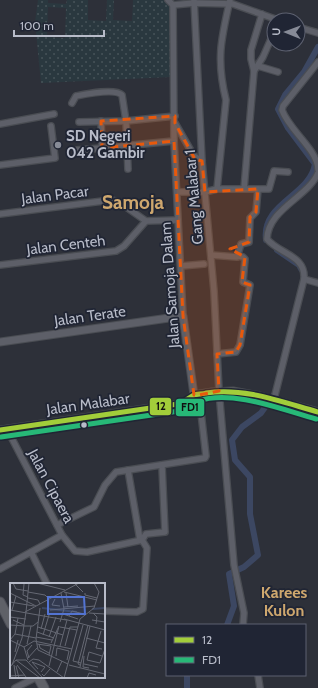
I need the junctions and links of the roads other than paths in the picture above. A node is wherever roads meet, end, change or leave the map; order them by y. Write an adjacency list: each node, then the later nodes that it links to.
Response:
1 (168, 0): 4 (street)
2 (194, 1): 3 (street); 4 (street); 26 (street, Gang Malabar 1)
3 (229, 2): 5 (street); 33 (street)
4 (173, 5): 15 (street, Jalan Samoja Dalam)
5 (262, 14): 6 (street); 11 (street)
6 (266, 16)
7 (306, 29): 8 (street)
8 (318, 33)
9 (266, 48): 11 (street)
10 (318, 62): 29 (street)
11 (256, 68): 12 (street); 32 (street)
12 (278, 72)
13 (72, 103): 17 (street)
14 (54, 114): 20 (street)
15 (175, 116): 17 (street); 19 (street, Jalan Samoja Dalam)
16 (101, 121): 17 (street); 18 (street); 24 (street)
17 (126, 121): 23 (street)
18 (78, 122)
19 (175, 123): 22 (street, Jalan Samoja Dalam); 26 (street)
20 (0, 124)
21 (51, 126): 27 (street)
22 (174, 140): 23 (street); 35 (street, Jalan Samoja Dalam)
23 (127, 146): 24 (street); 28 (street)
24 (102, 148): 25 (street)
25 (77, 150)
26 (202, 161): 36 (street, Gang Malabar 1)
27 (0, 165)
28 (128, 169)
29 (318, 169)
30 (288, 172): 34 (street)
31 (318, 174): 45 (street)
32 (244, 188): 33 (street); 34 (street)
33 (217, 189): 36 (street)
34 (258, 189): 41 (street)
35 (177, 192): 36 (street); 38 (street, Jalan Samoja Dalam)
36 (205, 192): 40 (street, Gang Malabar 1)
37 (0, 214): 39 (street, Jalan Pacar)
38 (178, 220): 39 (street); 44 (street, Jalan Samoja Dalam)
39 (146, 221): 43 (street, Jalan Centeh)
40 (211, 255): 41 (street); 49 (street, Gang Malabar 1)
41 (238, 256): 49 (street)
42 (204, 264): 44 (street)
43 (0, 266)
44 (181, 266): 47 (street, Jalan Samoja Dalam)
45 (304, 279): 46 (street); 52 (street)
46 (318, 283)
47 (183, 316): 48 (street, Jalan Terate); 51 (street, Jalan Samoja Dalam)
48 (0, 342)
49 (217, 354): 50 (street, Gang Malabar 1)
50 (219, 392): 51 (street, Jalan Malabar); 52 (street, Jalan Malabar); 66 (street, Gang Malabar 1)
51 (197, 394): 54 (street, Jalan Malabar); 55 (street)
52 (275, 400): 53 (street, Jalan Malabar)
53 (318, 412)
54 (3, 429): 57 (street, Jalan Cipaera)
55 (162, 466): 56 (street); 59 (street)
56 (128, 470): 57 (street); 59 (street)
57 (57, 525): 58 (street, Jalan Cipaera)
58 (62, 534): 59 (street); 60 (street, Jalan Cipaera)
59 (141, 540): 64 (street)
60 (31, 552): 61 (street, Jalan Cipaera); 62 (street)
61 (0, 569)
62 (46, 583)
63 (0, 602): 65 (main road)
64 (105, 611)
65 (10, 622)
66 (243, 624)
67 (258, 676): 72 (street)
68 (36, 678): 70 (street)
69 (39, 678): 71 (main road)
70 (15, 688)
71 (44, 688)
72 (260, 688)

